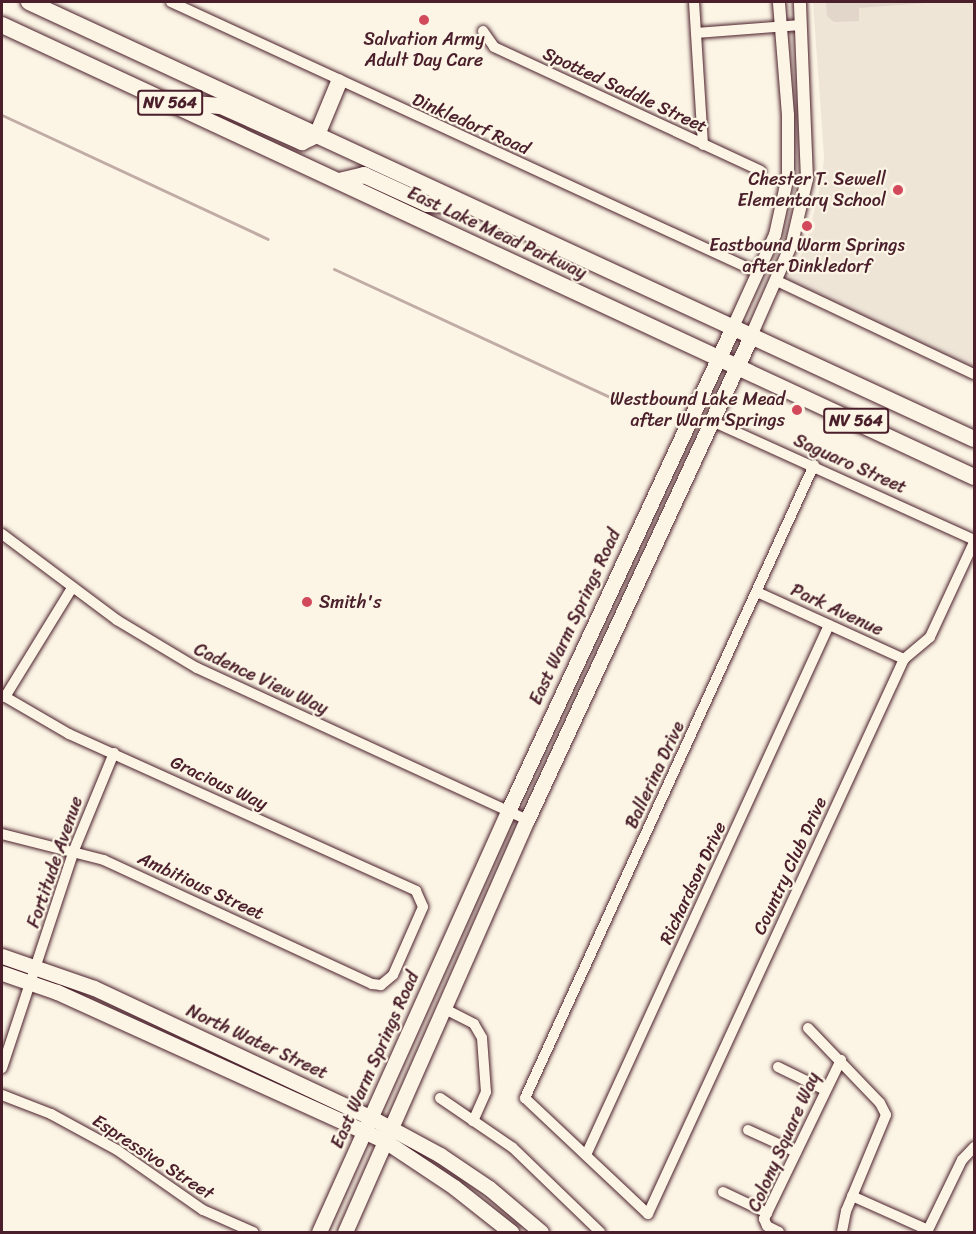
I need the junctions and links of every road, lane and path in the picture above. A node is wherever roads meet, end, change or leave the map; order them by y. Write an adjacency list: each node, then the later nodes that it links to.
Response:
1 (29, 2): 13 (main road, East Lake Mead Parkway / NV 564)
2 (171, 2): 11 (street, Dinkledorf Road)
3 (694, 2): 10 (street)
4 (779, 2): 8 (street, East Warm Springs Road)
5 (800, 2): 6 (street)
6 (801, 24): 8 (street); 19 (street)
7 (2, 25): 12 (main road, East Lake Mead Parkway / NV 564)
8 (781, 26): 10 (street); 18 (street, East Warm Springs Road)
9 (483, 30): 14 (street, Spotted Saddle Street)
10 (696, 33): 14 (street)
11 (339, 82): 13 (main road); 18 (street, Dinkledorf Road)
12 (169, 103): 13 (main road); 16 (main road, East Lake Mead Parkway / NV 564)
13 (317, 135): 17 (main road, East Lake Mead Parkway / NV 564)
14 (704, 145): 15 (street, Spotted Saddle Street)
15 (761, 171)
16 (339, 181): 17 (main road); 22 (main road, East Lake Mead Parkway / NV 564)
17 (474, 205): 20 (main road, East Lake Mead Parkway / NV 564)
18 (759, 273): 20 (street, East Warm Springs Road)
19 (775, 280): 21 (street); 24 (street)
20 (733, 327): 21 (main road, East Lake Mead Parkway / NV 564); 22 (main road, East Warm Springs Road)
21 (751, 336): 23 (main road); 26 (main road, East Lake Mead Parkway / NV 564)
22 (718, 356): 23 (main road, East Lake Mead Parkway / NV 564); 34 (main road, East Warm Springs Road)
23 (737, 365): 25 (main road); 28 (main road, East Lake Mead Parkway / NV 564)
24 (975, 374)
25 (712, 421): 27 (street, Saguaro Street); 35 (main road)
26 (975, 439)
27 (814, 465): 30 (street, Saguaro Street); 32 (street, Ballerina Drive)
28 (975, 477)
29 (2, 534): 31 (street, Cadence View Way)
30 (975, 541): 36 (street, Country Club Drive)
31 (72, 588): 37 (street); 39 (street, Cadence View Way)
32 (757, 592): 33 (street, Park Avenue); 63 (street, Ballerina Drive)
33 (830, 625): 36 (street, Park Avenue); 63 (street, Richardson Drive)
34 (586, 642): 35 (main road); 39 (main road, East Warm Springs Road)
35 (604, 651): 40 (main road)
36 (903, 659): 63 (street, Country Club Drive)
37 (3, 696): 38 (street, Gracious Way)
38 (114, 753): 42 (street, Fortitude Avenue); 47 (street, Gracious Way)
39 (508, 811): 40 (street, Cadence View Way); 56 (main road, East Warm Springs Road)
40 (526, 820): 48 (main road)
41 (2, 834): 42 (street, Ambitious Street)
42 (74, 850): 44 (street, Fortitude Avenue); 47 (street, Ambitious Street)
43 (2, 956): 44 (main road, North Water Street)
44 (37, 966): 46 (street, Fortitude Avenue); 56 (main road, North Water Street)
45 (2, 973): 46 (main road, North Water Street)
46 (32, 983): 52 (street, Fortitude Avenue); 59 (main road, North Water Street)
47 (381, 985)
48 (443, 1008): 57 (street); 60 (main road)
49 (808, 1028): 50 (street)
50 (841, 1060): 53 (street, Colony Square Way); 65 (street)
51 (778, 1067): 53 (street)
52 (2, 1068)
53 (825, 1090): 62 (street, Colony Square Way)
54 (2, 1095): 68 (street, Espressivo Street)
55 (440, 1098): 57 (street)
56 (370, 1117): 59 (main road, East Warm Springs Road); 60 (main road, North Water Street)
57 (473, 1120): 73 (street)
58 (748, 1130): 62 (street)
59 (364, 1131): 60 (main road, North Water Street); 69 (main road, East Warm Springs Road)
60 (388, 1134): 70 (main road); 71 (main road, North Water Street); 72 (main road, North Water Street)
61 (975, 1146): 67 (street)
62 (796, 1152): 66 (street, Colony Square Way)
63 (586, 1155)
64 (723, 1191): 66 (street)
65 (852, 1196): 67 (street); 75 (street)
66 (767, 1213): 74 (street, Colony Square Way)
67 (928, 1232)
68 (253, 1233)
69 (319, 1233)
70 (345, 1233)
71 (511, 1233)
72 (541, 1233)
73 (600, 1233)
74 (779, 1233)
75 (842, 1233)

